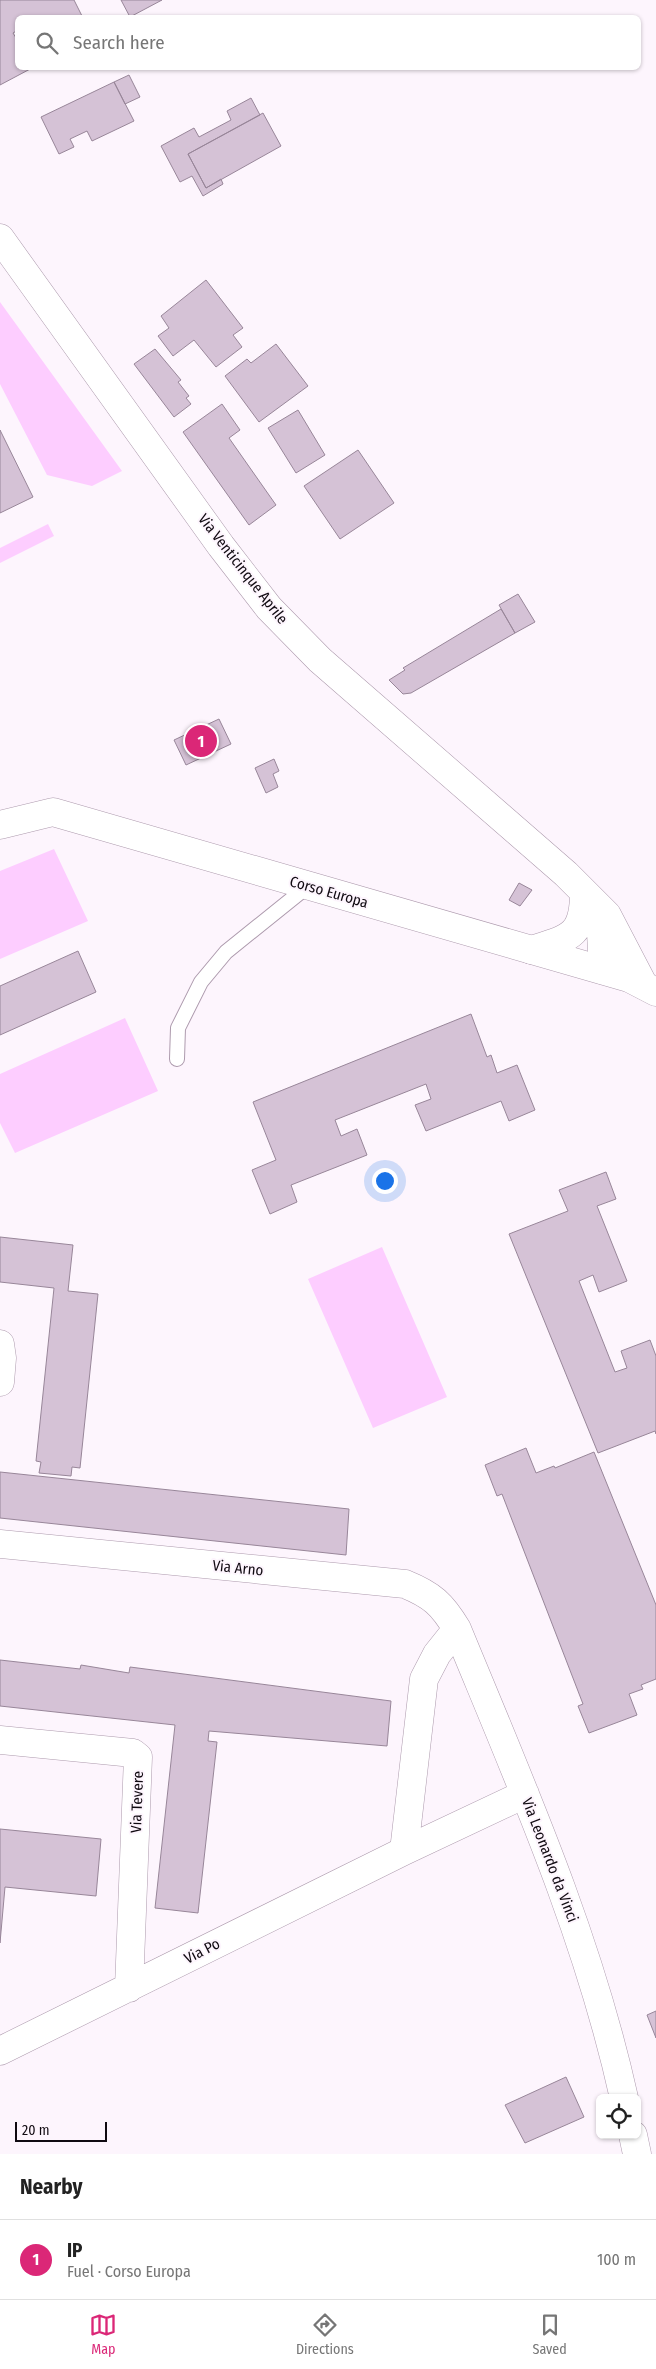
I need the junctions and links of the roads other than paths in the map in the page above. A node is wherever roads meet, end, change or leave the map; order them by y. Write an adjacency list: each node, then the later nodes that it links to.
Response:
1 (0, 238): 4 (street, Via Venticinque Aprile)
2 (0, 825): 3 (street, Corso Europa)
3 (308, 886): 6 (street, Corso Europa); 9 (lane)
4 (584, 892): 5 (street, Via Venticinque Aprile); 6 (street); 7 (street, Via Venticinque Aprile)
5 (619, 936): 7 (street); 8 (street, Via Venticinque Aprile)
6 (531, 950): 7 (street, Corso Europa)
7 (604, 970): 8 (street, Corso Europa)
8 (649, 988)
9 (177, 1060)
10 (0, 1344): 11 (street)
11 (0, 1382)
12 (0, 1544): 13 (street, Via Arno)
13 (457, 1629): 15 (street, Via Leonardo da Vinci); 16 (street)
14 (0, 1740): 17 (street, Via Tevere)
15 (525, 1794): 16 (street, Via Po); 19 (street, Via Leonardo da Vinci)
16 (404, 1851): 17 (street, Via Po)
17 (129, 1988): 18 (street, Via Po)
18 (0, 2050)
19 (623, 2094)
20 (633, 2139): 21 (street)
21 (637, 2154)

